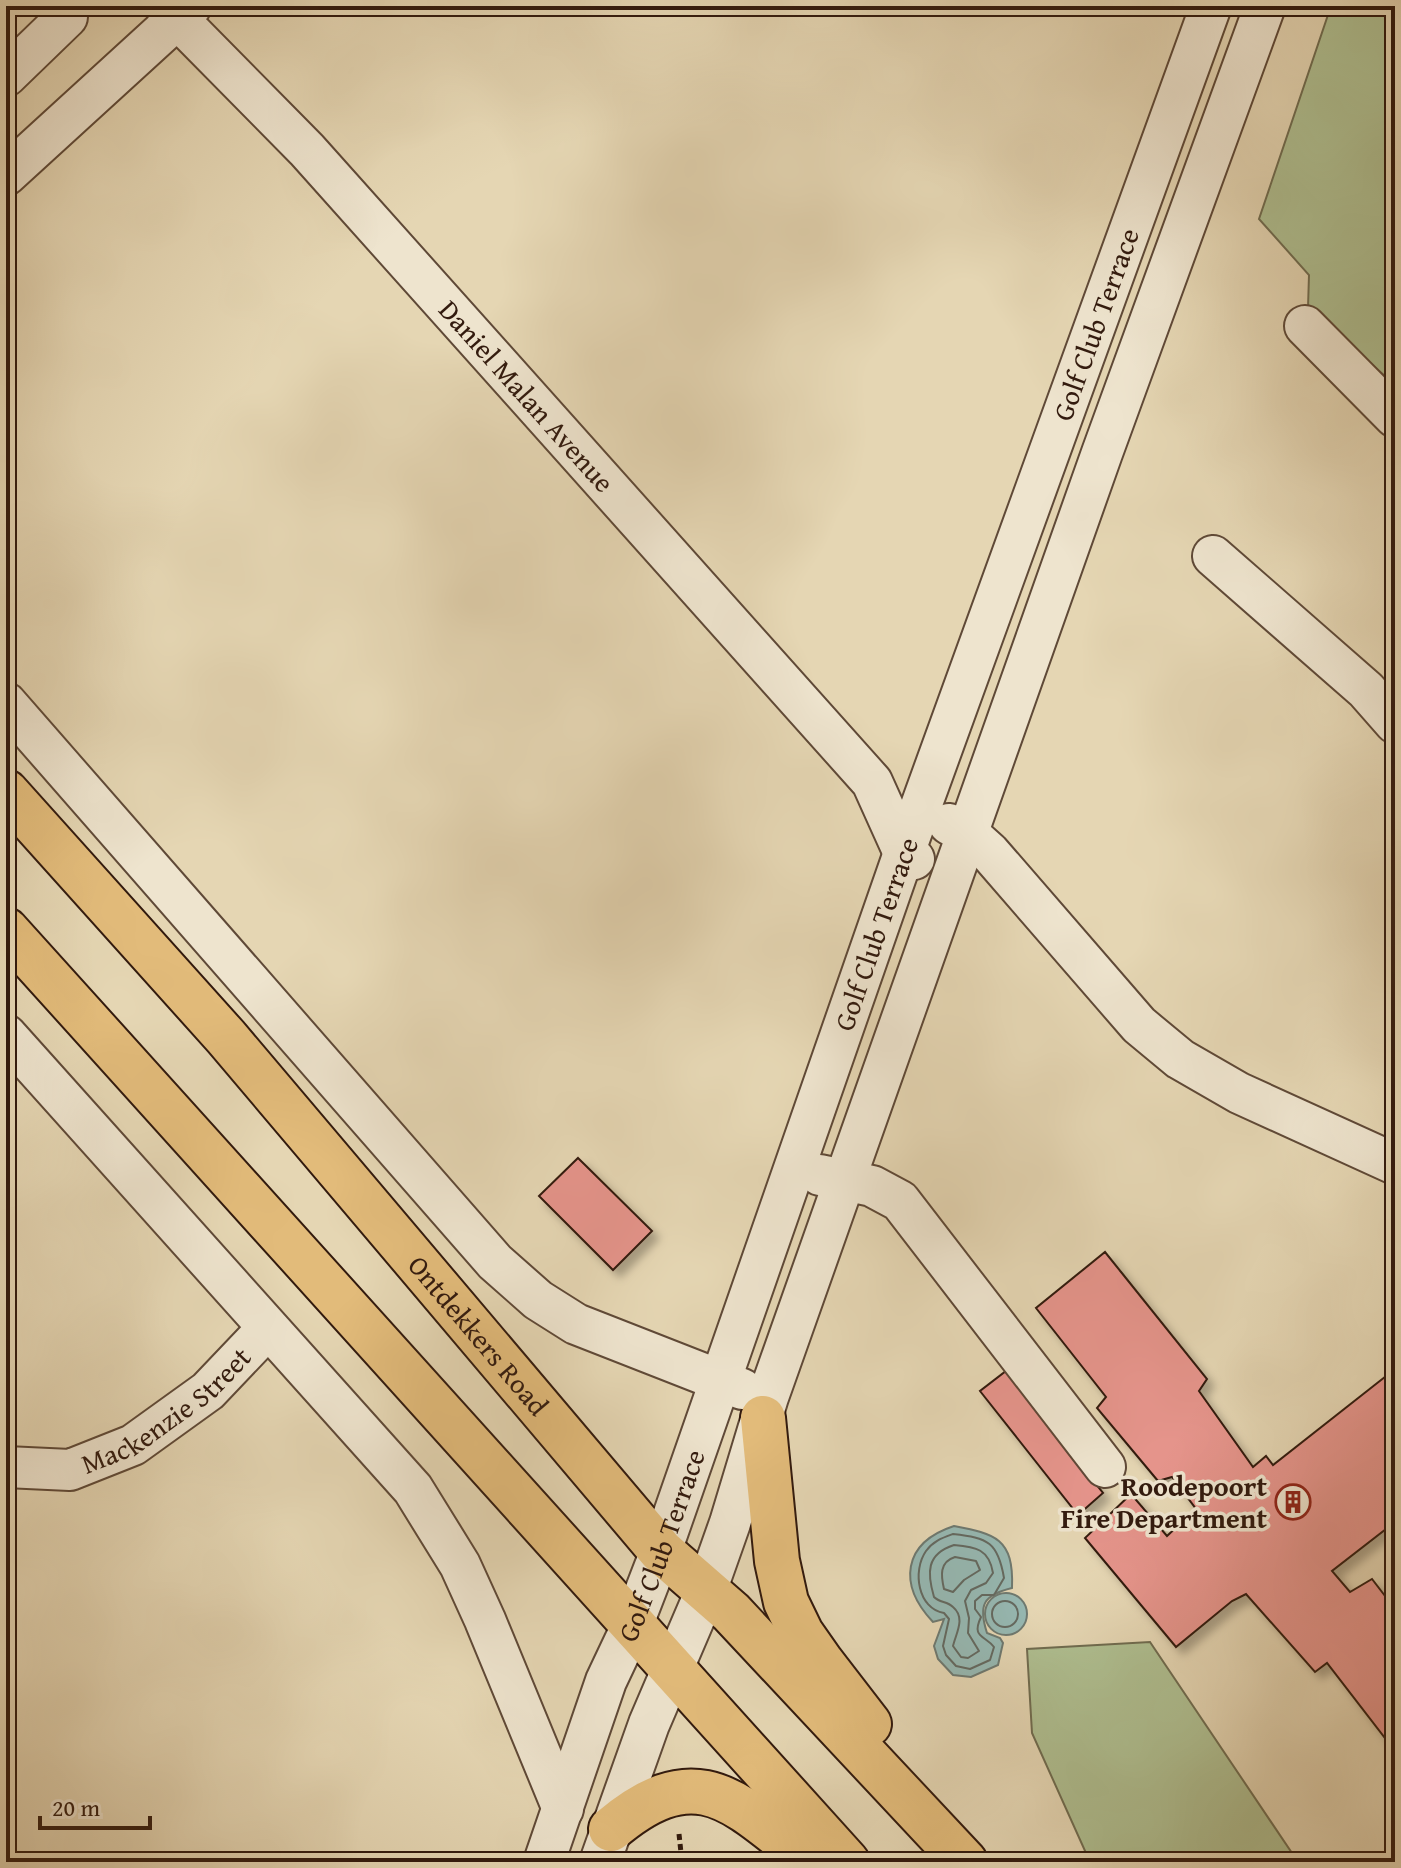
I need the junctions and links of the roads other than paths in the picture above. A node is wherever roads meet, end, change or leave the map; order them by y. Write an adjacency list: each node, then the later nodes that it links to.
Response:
1 (1211, 6): 14 (street, Golf Club Terrace)
2 (1265, 6): 15 (street, Golf Club Terrace)
3 (177, 10): 6 (street); 13 (street, Daniel Malan Avenue)
4 (67, 17): 5 (street)
5 (6, 76)
6 (6, 175)
7 (1305, 326): 8 (street)
8 (1395, 417)
9 (1213, 556): 11 (street)
10 (6, 703): 24 (street)
11 (1395, 723)
12 (6, 792): 28 (main road, Ontdekkers Road)
13 (879, 794): 14 (street); 16 (street, Daniel Malan Avenue)
14 (920, 809): 15 (street); 16 (street, Golf Club Terrace)
15 (969, 834): 17 (street, Golf Club Terrace); 20 (street)
16 (904, 853): 17 (street); 21 (street, Golf Club Terrace)
17 (951, 885): 22 (street, Golf Club Terrace)
18 (6, 930): 30 (main road)
19 (6, 1035): 23 (street)
20 (1395, 1164)
21 (793, 1169): 22 (street); 24 (street, Golf Club Terrace)
22 (846, 1181): 25 (street, Golf Club Terrace); 27 (street)
23 (267, 1329): 26 (street, Mackenzie Street); 32 (street)
24 (718, 1381): 25 (street); 28 (street, Golf Club Terrace)
25 (765, 1408): 29 (street, Golf Club Terrace); 34 (main road)
26 (6, 1467)
27 (1105, 1467)
28 (661, 1551): 29 (main road, Ontdekkers Road); 30 (street, Golf Club Terrace)
29 (706, 1591): 31 (street, Golf Club Terrace); 34 (main road, Ontdekkers Road)
30 (632, 1626): 31 (main road); 32 (street, Golf Club Terrace)
31 (674, 1667): 33 (street, Golf Club Terrace); 37 (main road)
32 (563, 1809): 35 (street, Golf Club Terrace)
33 (606, 1853): 36 (main road)
34 (963, 1860)
35 (544, 1862)
36 (812, 1862)
37 (847, 1862)

